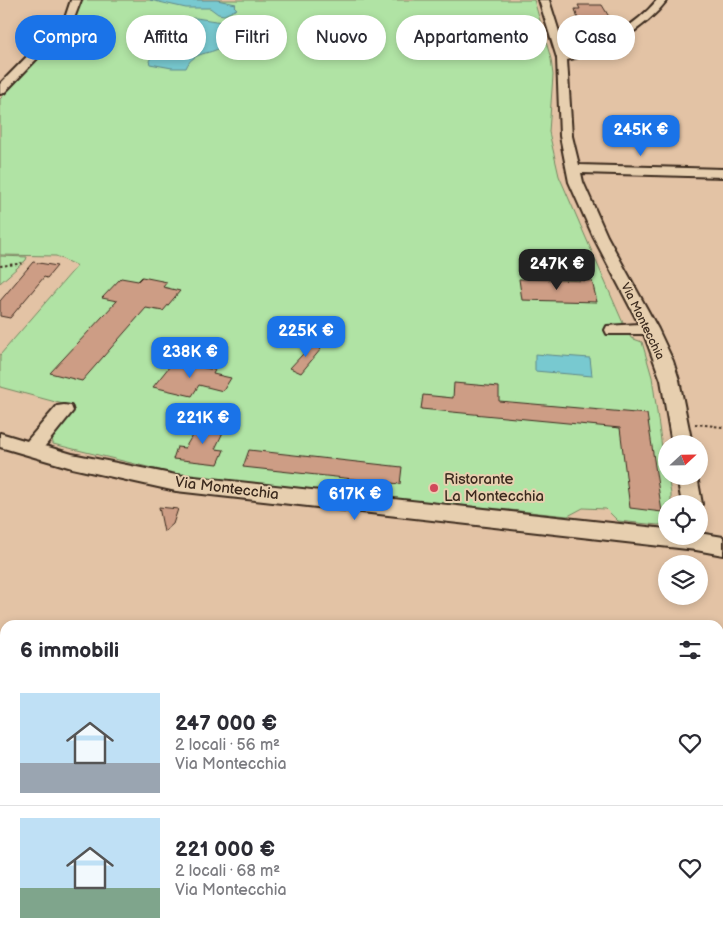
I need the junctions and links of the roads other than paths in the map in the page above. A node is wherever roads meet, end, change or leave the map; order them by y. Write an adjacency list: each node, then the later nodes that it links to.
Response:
1 (76, 0): 7 (street)
2 (544, 0): 5 (street, Via Montecchia)
3 (662, 0): 4 (street)
4 (635, 24)
5 (557, 42)
6 (562, 60): 8 (street, Via Montecchia)
7 (0, 92)
8 (573, 169): 9 (street); 10 (street, Via Montecchia)
9 (723, 173)
10 (650, 329): 11 (street); 13 (street, Via Montecchia)
11 (613, 330)
12 (64, 411): 15 (street)
13 (680, 435)
14 (0, 440): 15 (street, Via Montecchia)
15 (31, 449): 16 (street, Via Montecchia)
16 (658, 535)
17 (708, 542): 18 (street, Via Montecchia)
18 (723, 546)

